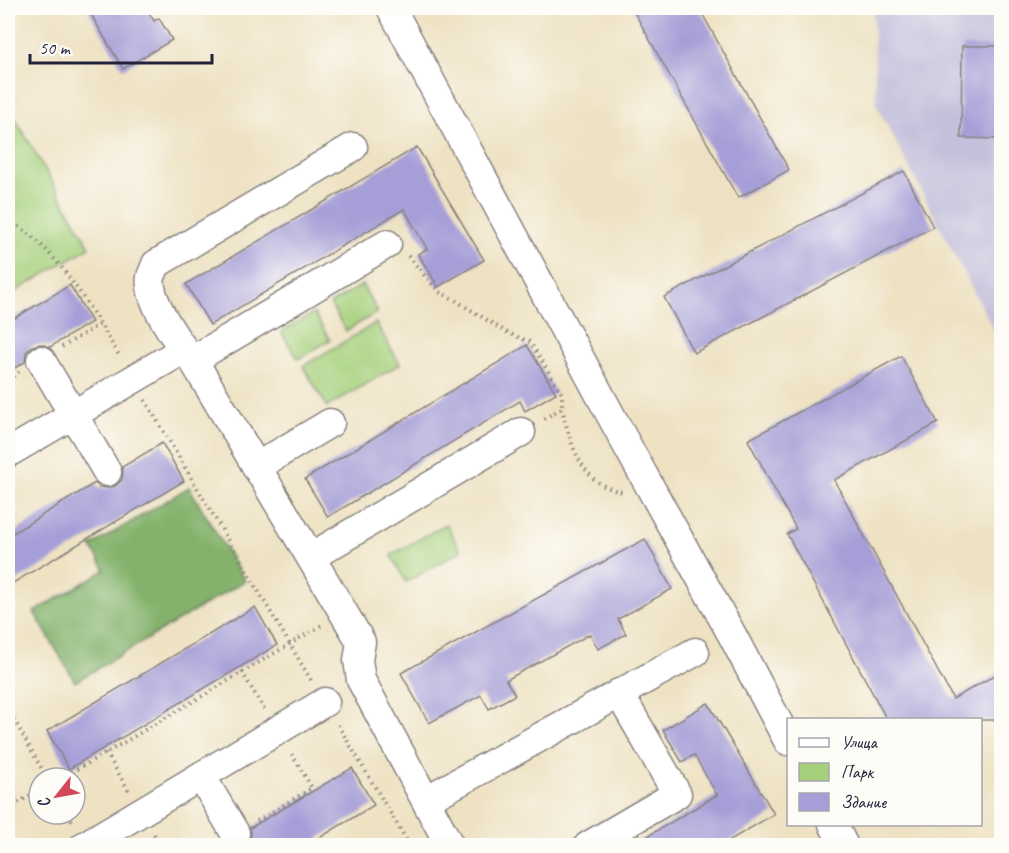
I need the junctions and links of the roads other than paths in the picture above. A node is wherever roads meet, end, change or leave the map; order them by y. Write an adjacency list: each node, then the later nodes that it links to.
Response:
1 (391, 8): 16 (lane)
2 (353, 147): 4 (lane)
3 (387, 244): 4 (lane)
4 (188, 355): 6 (lane); 10 (lane)
5 (41, 360): 6 (lane)
6 (73, 415): 9 (lane); 11 (lane)
7 (330, 423): 10 (lane)
8 (520, 432): 12 (lane)
9 (8, 453)
10 (256, 467): 12 (lane)
11 (107, 472)
12 (311, 557): 18 (lane)
13 (696, 651): 14 (lane)
14 (620, 693): 18 (lane); 23 (lane)
15 (325, 702): 17 (lane)
16 (787, 737)
17 (201, 776): 20 (lane); 21 (lane)
18 (426, 800): 22 (lane)
19 (834, 826): 24 (lane)
20 (235, 833)
21 (84, 846)
22 (450, 846)
23 (588, 846)
24 (844, 846)

